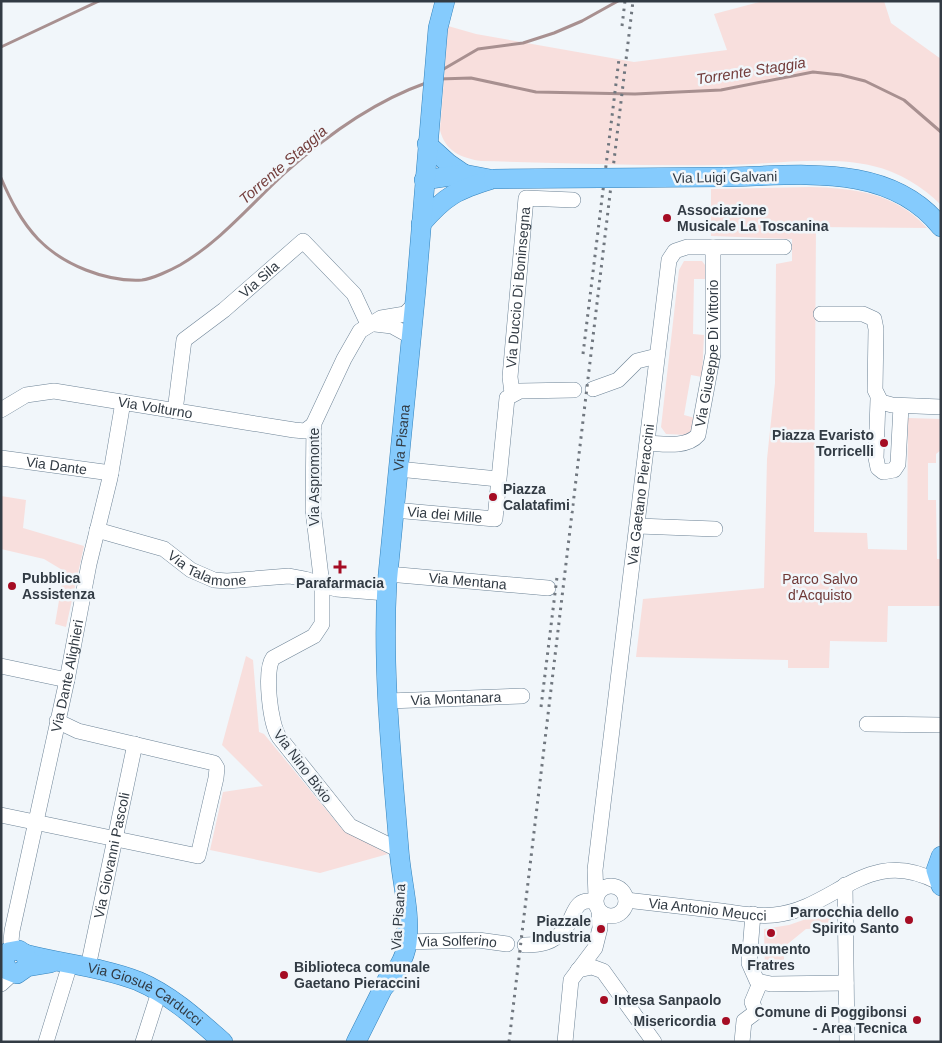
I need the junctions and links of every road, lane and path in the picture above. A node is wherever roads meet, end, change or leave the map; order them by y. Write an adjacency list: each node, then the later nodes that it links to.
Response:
1 (445, 1): 2 (main road, Via Pisana)
2 (428, 139): 3 (main road, Via Pisana); 4 (main road)
3 (424, 180): 4 (main road, Via Luigi Galvani); 6 (main road, Via Pisana)
4 (462, 182): 6 (main road, Via Luigi Galvani); 7 (main road, Via Luigi Galvani, bridge)
5 (573, 200): 17 (street, Via Duccio Di Boninsegna)
6 (421, 224): 10 (main road, Via Pisana)
7 (941, 227)
8 (713, 247): 9 (street, Via Gaetano Pieraccini); 14 (street, Via Gaetano Pieraccini); 25 (street, Via Giuseppe Di Vittorio)
9 (784, 247)
10 (415, 304): 12 (street); 13 (main road, Via Pisana)
11 (821, 314): 18 (street)
12 (368, 324): 13 (street); 23 (street, Via Sila); 24 (street, Via Aspromonte)
13 (412, 337): 27 (main road, Via Pisana)
14 (657, 356): 15 (street); 25 (street, Via Gaetano Pieraccini)
15 (593, 389)
16 (574, 390): 17 (street)
17 (512, 393): 29 (street)
18 (878, 399): 20 (street); 20 (street)
19 (123, 402): 22 (street, Via Volturno); 23 (street, Via Volturno); 28 (street, Via Dante Alighieri)
20 (901, 406): 21 (street)
21 (941, 407)
22 (1, 410)
23 (175, 411): 24 (street, Via Volturno)
24 (313, 426): 35 (street, Via Aspromonte)
25 (648, 443): 31 (street, Via Gaetano Pieraccini)
26 (1, 458): 28 (street, Via Dante)
27 (398, 469): 29 (street); 30 (main road, Via Pisana)
28 (111, 473): 33 (street, Via Dante Alighieri)
29 (498, 478): 30 (street, Via dei Mille)
30 (394, 510): 34 (main road, Via Pisana)
31 (638, 526): 32 (street); 55 (street, Via Gaetano Pieraccini)
32 (715, 529)
33 (97, 530): 35 (street, Via Talamone); 38 (street, Via Dante Alighieri)
34 (387, 584): 35 (street, Via Talamone); 36 (street, Via Mentana); 40 (main road, Via Pisana)
35 (322, 585): 48 (street, Via Nino Bixio)
36 (548, 588)
37 (1, 666): 38 (street)
38 (67, 680): 41 (street, Via Dante Alighieri)
39 (522, 696): 40 (street, Via Montanara)
40 (388, 701): 48 (main road, Via Pisana)
41 (57, 721): 44 (street); 46 (street, Via Dante Alighieri)
42 (867, 724): 43 (street)
43 (941, 725)
44 (135, 744): 47 (street, Via Giovanni Pascoli); 47 (street)
45 (1, 815): 46 (street)
46 (36, 822): 47 (street); 61 (street, Via Dante Alighieri)
47 (115, 839): 62 (street, Via Giovanni Pascoli)
48 (399, 850): 51 (main road, Via Pisana)
49 (940, 857): 50 (street, Via Antonio Meucci); 52 (main road)
50 (901, 871): 52 (street, Via Antonio Meucci); 53 (street, Via Antonio Meucci)
51 (401, 876): 56 (main road, Via Pisana); 58 (main road, Via Pisana)
52 (939, 884)
53 (845, 886): 57 (street, Via Antonio Meucci); 66 (street)
54 (626, 900): 55 (street); 55 (street); 57 (street, Via Antonio Meucci)
55 (601, 903): 60 (street); 63 (street); 64 (street)
56 (400, 910): 58 (street); 67 (main road, Via Pisana)
57 (753, 914): 65 (street)
58 (408, 942): 59 (street, Via Solferino); 67 (main road, Via Pisana)
59 (507, 944)
60 (524, 946)
61 (11, 963): 62 (main road, Via Giosuè Carducci)
62 (72, 964): 68 (main road, Via Giosuè Carducci); 69 (street, Via Giovanni Pascoli)
63 (578, 970): 64 (street); 73 (street)
64 (604, 973): 74 (street)
65 (760, 983): 66 (street); 75 (street)
66 (846, 983): 76 (street)
67 (385, 986): 72 (main road, Via Pisana)
68 (159, 992): 70 (street); 71 (main road, Via Giosuè Carducci)
69 (46, 1042)
70 (143, 1042)
71 (223, 1042)
72 (356, 1042)
73 (564, 1042)
74 (654, 1042)
75 (742, 1042)
76 (847, 1042)

